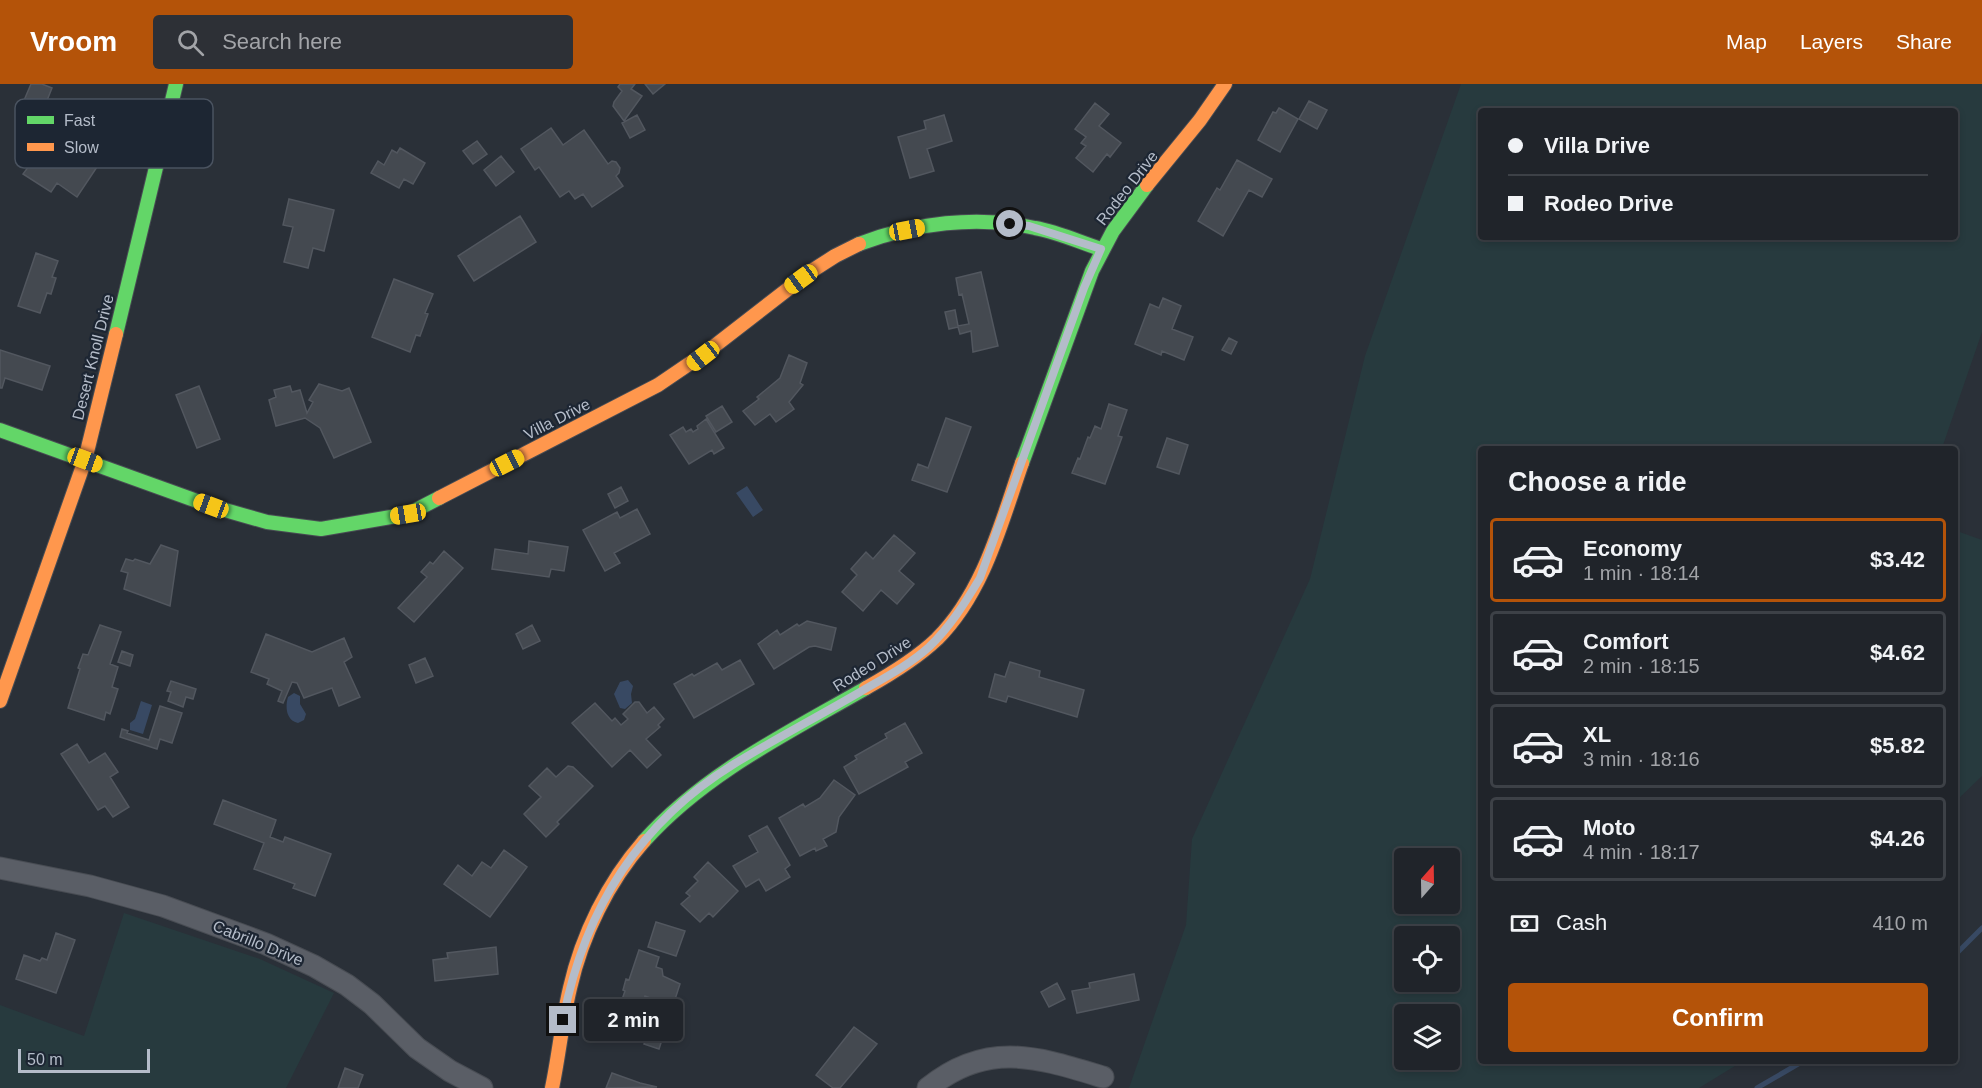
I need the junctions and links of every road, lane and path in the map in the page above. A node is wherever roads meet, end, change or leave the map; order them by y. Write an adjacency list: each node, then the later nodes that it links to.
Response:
1 (176, 84): 3 (street, Desert Knoll Drive)
2 (1225, 84): 5 (street, Rodeo Drive)
3 (172, 99)
4 (156, 168): 7 (street, Desert Knoll Drive)
5 (1101, 249): 7 (street, Villa Drive); 12 (street, Rodeo Drive)
6 (0, 430): 7 (street, Villa Drive)
7 (85, 460): 8 (street, Desert Knoll Drive)
8 (0, 701)
9 (0, 868): 11 (street, Cabrillo Drive)
10 (1103, 1077): 13 (street)
11 (482, 1088)
12 (552, 1088)
13 (928, 1088)

